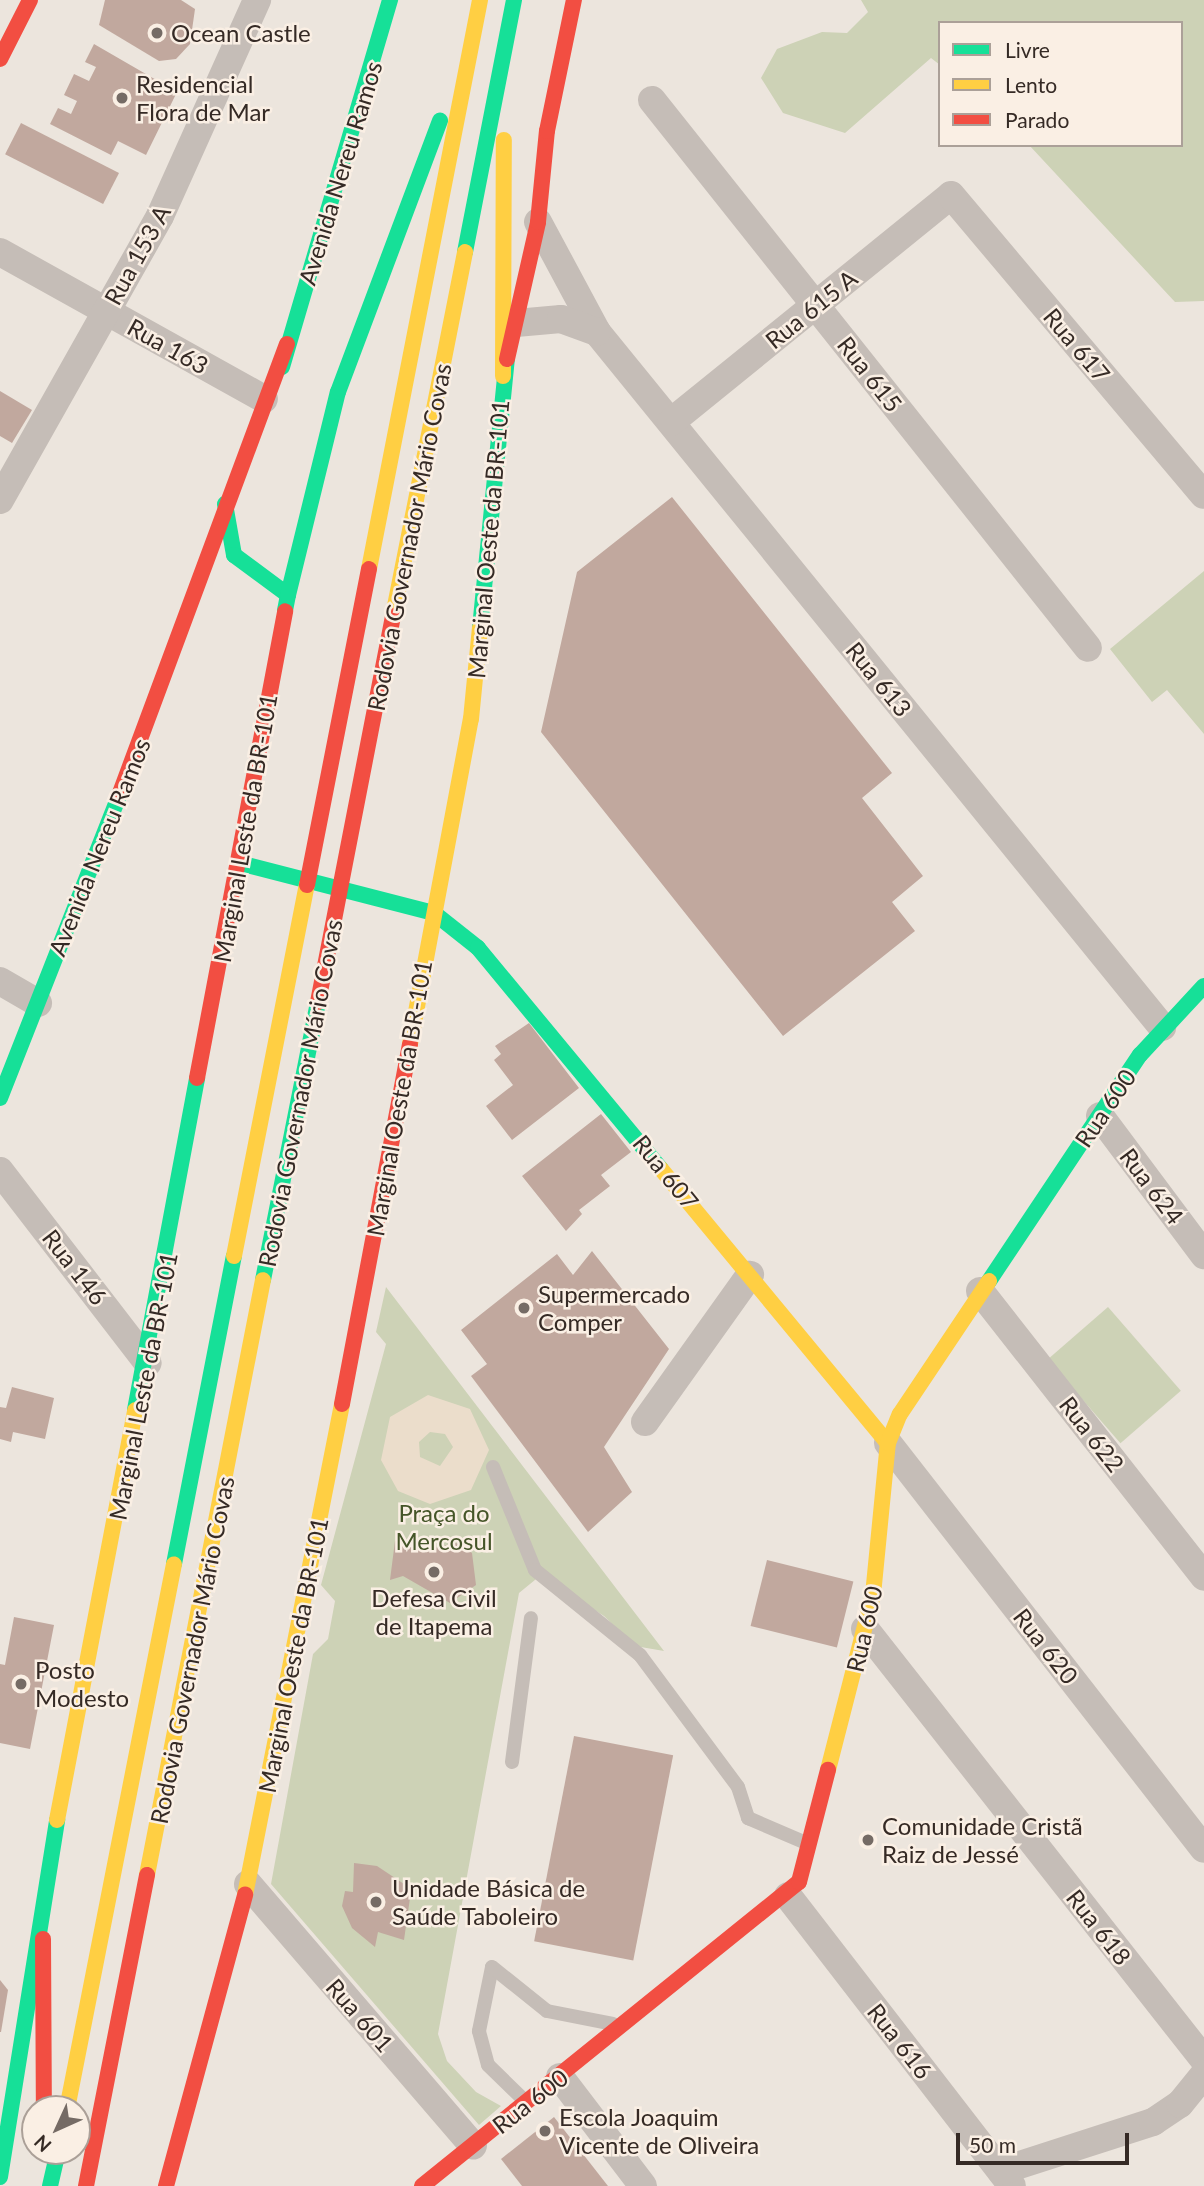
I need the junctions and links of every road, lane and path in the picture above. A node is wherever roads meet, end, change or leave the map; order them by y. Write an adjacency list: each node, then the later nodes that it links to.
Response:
1 (30, 0): 9 (main road)
2 (257, 0): 15 (street, Rua 153 A)
3 (390, 0): 18 (main road, Avenida Nereu Ramos)
4 (480, 0): 8 (main road, Rodovia Governador Mário Covas)
5 (514, 0): 7 (main road, Rodovia Governador Mário Covas)
6 (574, 0): 12 (main road, Marginal Oeste da BR-101)
7 (504, 49): 19 (main road); 70 (main road, Rodovia Governador Mário Covas)
8 (469, 54): 28 (main road, Marginal Leste da BR-101); 61 (main road, Rodovia Governador Mário Covas)
9 (0, 59)
10 (652, 100): 14 (street, Rua 615)
11 (951, 195): 14 (street, Rua 615 A); 23 (street, Rua 617)
12 (538, 222): 16 (main road, Marginal Oeste da BR-101); 17 (street, Rua 613)
13 (0, 252): 15 (street, Rua 163)
14 (815, 305): 21 (street, Rua 615 A); 30 (street, Rua 615)
15 (106, 311): 20 (street, Rua 163); 24 (street, Rua 153 A)
16 (516, 323): 17 (street); 19 (main road, Marginal Oeste da BR-101)
17 (597, 332): 21 (street, Rua 613)
18 (287, 344): 20 (main road, Avenida Nereu Ramos); 22 (main road, Avenida Nereu Ramos)
19 (503, 376): 32 (main road, Marginal Oeste da BR-101)
20 (264, 399): 25 (main road, Avenida Nereu Ramos)
21 (671, 422): 36 (street, Rua 613)
22 (254, 488)
23 (1204, 495)
24 (0, 500)
25 (225, 503): 27 (main road); 29 (main road, Avenida Nereu Ramos)
26 (248, 513): 27 (main road, Avenida Nereu Ramos)
27 (234, 555): 28 (main road); 29 (main road, Avenida Nereu Ramos)
28 (288, 594): 31 (main road, Marginal Leste da BR-101)
29 (198, 597): 35 (main road, Avenida Nereu Ramos)
30 (1088, 648)
31 (239, 863): 32 (main road); 43 (main road, Marginal Leste da BR-101)
32 (434, 913): 41 (main road, Rua 607); 53 (main road, Marginal Oeste da BR-101)
33 (0, 981): 35 (street)
34 (1204, 986): 36 (main road, Rua 600)
35 (38, 1003): 37 (main road, Avenida Nereu Ramos)
36 (1162, 1027): 38 (main road, Rua 600)
37 (0, 1098)
38 (1100, 1116): 40 (street, Rua 624); 42 (main road, Rua 600)
39 (0, 1171): 43 (street, Rua 146)
40 (1204, 1255)
41 (750, 1275): 44 (street); 45 (main road, Rua 607)
42 (981, 1291): 45 (main road, Rua 600); 47 (street, Rua 622)
43 (148, 1363): 55 (main road, Marginal Leste da BR-101)
44 (645, 1422)
45 (888, 1443): 49 (main road, Rua 600); 52 (street, Rua 620)
46 (493, 1467): 51 (lane)
47 (1204, 1577)
48 (531, 1618): 50 (lane)
49 (865, 1629): 51 (main road, Rua 600); 57 (street, Rua 618)
50 (512, 1762)
51 (810, 1844): 54 (main road, Rua 600)
52 (1204, 1849)
53 (248, 1884): 64 (street, Rua 601); 71 (main road, Marginal Oeste da BR-101)
54 (788, 1896): 56 (main road, Rua 600); 67 (street, Rua 616)
55 (43, 1940): 60 (main road); 63 (main road, Marginal Leste da BR-101)
56 (624, 2027): 59 (main road, Rua 600); 62 (lane)
57 (1204, 2060)
58 (1204, 2074): 67 (street)
59 (560, 2077): 62 (main road, Rua 600); 72 (street)
60 (44, 2095)
61 (70, 2095)
62 (527, 2104): 64 (main road, Rua 600)
63 (5, 2121): 66 (main road, Marginal Leste da BR-101)
64 (473, 2146): 68 (main road, Rua 600)
65 (55, 2165): 69 (main road)
66 (0, 2177)
67 (1006, 2179)
68 (432, 2183)
69 (50, 2186)
70 (86, 2186)
71 (166, 2186)
72 (643, 2186)

